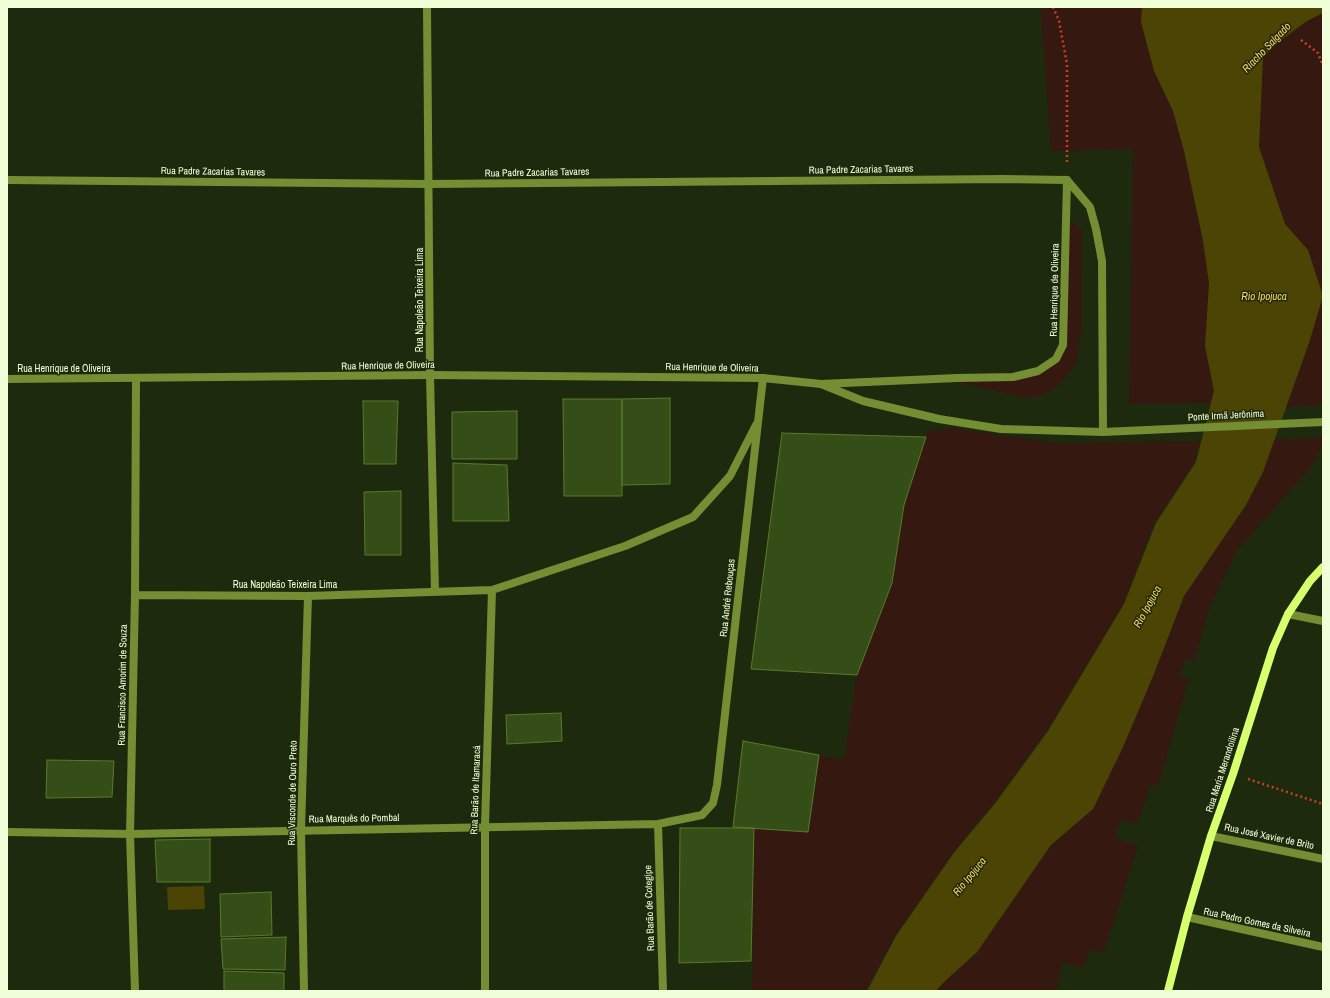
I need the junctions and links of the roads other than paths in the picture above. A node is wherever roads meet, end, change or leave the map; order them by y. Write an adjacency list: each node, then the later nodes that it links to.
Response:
1 (427, 7): 4 (street, Rua Napoleão Teixeira Lima)
2 (7, 180): 4 (street, Rua Padre Zacarias Tavares)
3 (1067, 180): 4 (street, Rua Padre Zacarias Tavares); 9 (street, Rua Henrique de Oliveira); 12 (street)
4 (429, 184): 5 (street, Rua Napoleão Teixeira Lima)
5 (430, 375): 6 (street, Rua Henrique de Oliveira); 8 (street, Rua Henrique de Oliveira); 15 (street, Rua Napoleão Teixeira Lima)
6 (763, 378): 9 (street, Rua Henrique de Oliveira); 10 (street, Rua André Rebouças)
7 (7, 379): 8 (street, Rua Henrique de Oliveira)
8 (136, 379): 16 (street, Rua Francisco Amorim de Souza)
9 (821, 384): 12 (street, Ponte Irmã Jerônima)
10 (759, 419): 14 (street, Rua Napoleão Teixeira Lima); 20 (street, Rua André Rebouças)
11 (1323, 422): 12 (street, Ponte Irmã Jerônima)
12 (1104, 432)
13 (1323, 567): 18 (main road, Rua Maria Merandoilina)
14 (492, 590): 15 (street, Rua Napoleão Teixeira Lima); 22 (street, Rua Barão de Itamaracá)
15 (435, 592): 17 (street, Rua Napoleão Teixeira Lima)
16 (135, 595): 17 (street, Rua Napoleão Teixeira Lima); 25 (street, Rua Francisco Amorim de Souza)
17 (308, 596): 23 (street, Rua Visconde de Ouro Preto)
18 (1288, 614): 19 (street); 26 (main road, Rua Maria Merandoilina)
19 (1323, 621)
20 (702, 815): 21 (street, Rua Marquês do Pombal)
21 (658, 824): 22 (street, Rua Marquês do Pombal); 33 (street, Rua Barão de Cotegipe)
22 (485, 826): 23 (street, Rua Marquês do Pombal); 32 (street, Rua Barão de Itamaracá)
23 (301, 830): 25 (street, Rua Marquês do Pombal); 31 (street, Rua Visconde de Ouro Preto)
24 (7, 832): 25 (street, Rua Marquês do Pombal)
25 (130, 834): 30 (street, Rua Francisco Amorim de Souza)
26 (1211, 836): 27 (street, Rua José Xavier de Brito); 28 (main road, Rua Maria Merandoilina)
27 (1323, 859)
28 (1187, 918): 29 (street, Rua Pedro Gomes da Silveira); 34 (main road, Rua Maria Merandoilina)
29 (1323, 947)
30 (135, 991)
31 (304, 991)
32 (485, 991)
33 (663, 991)
34 (1168, 991)

